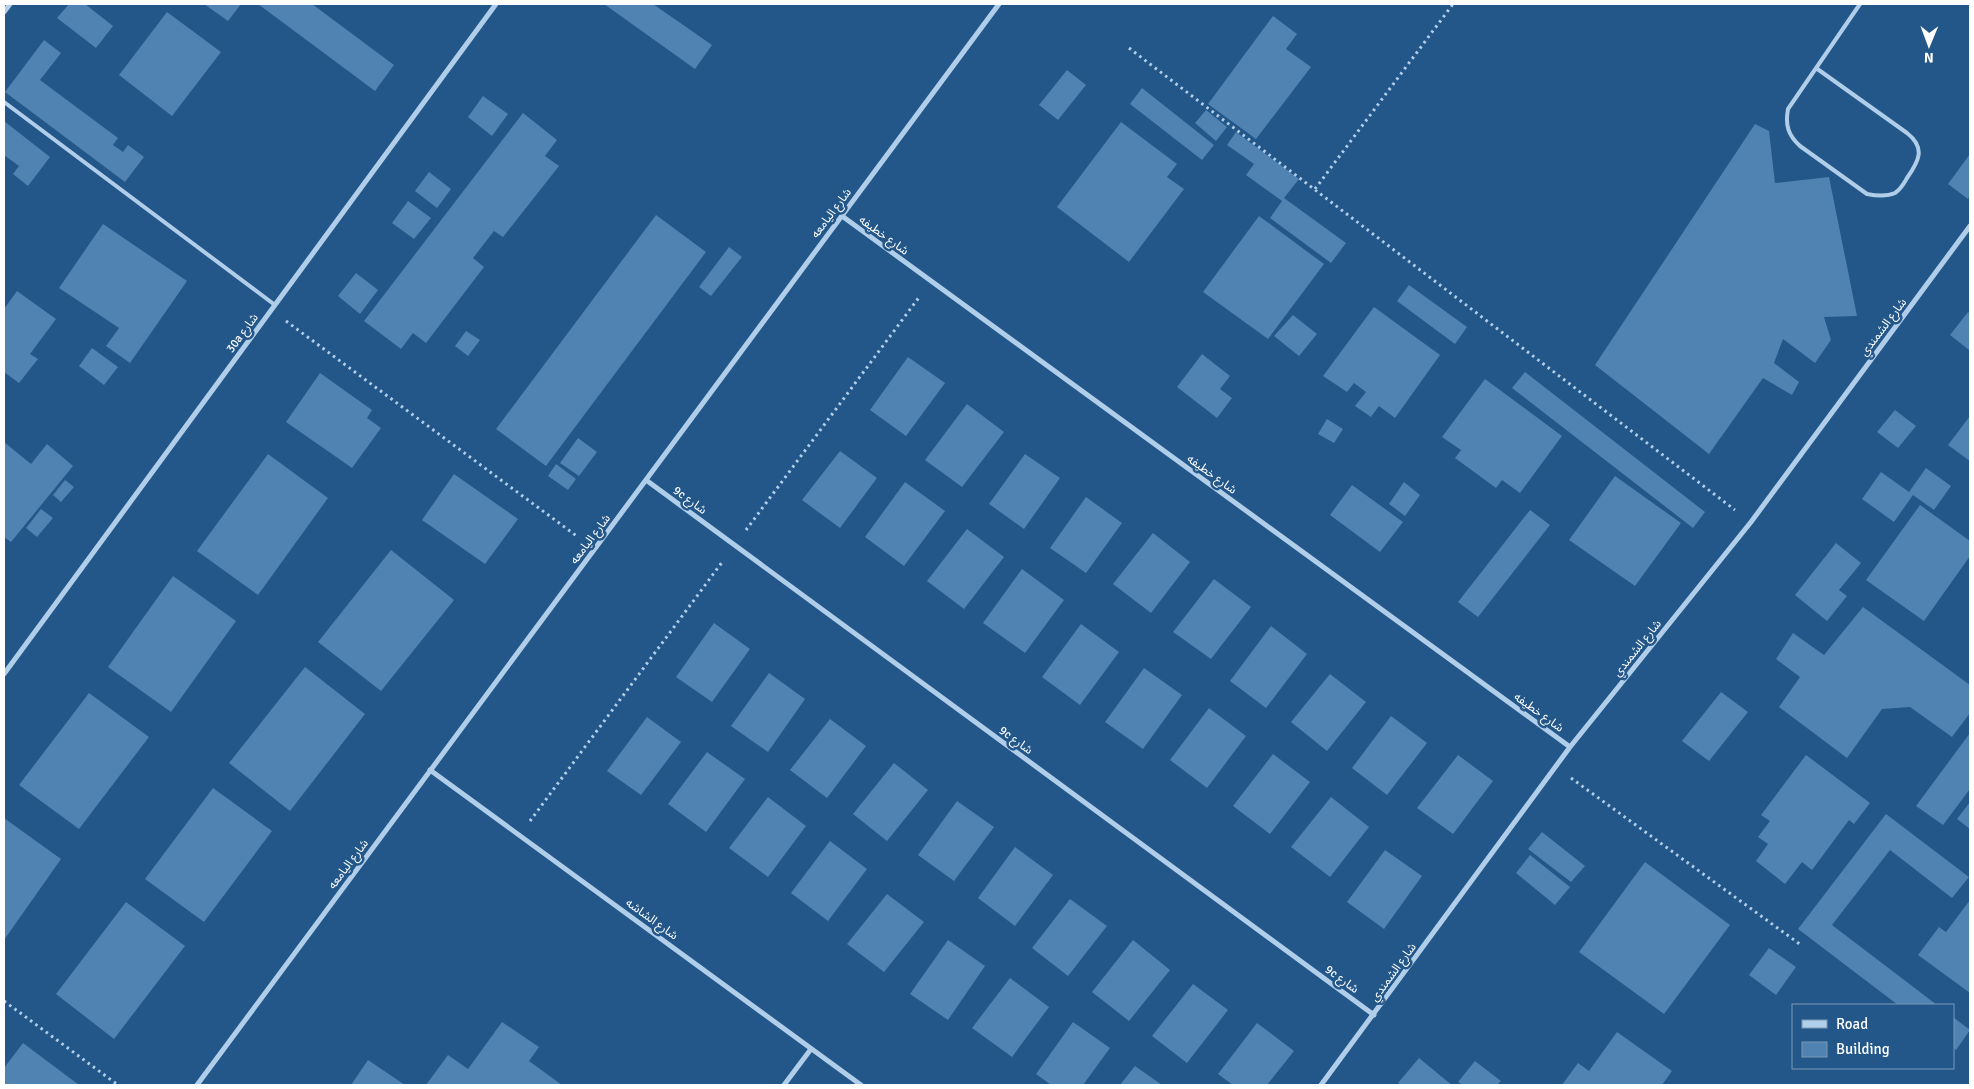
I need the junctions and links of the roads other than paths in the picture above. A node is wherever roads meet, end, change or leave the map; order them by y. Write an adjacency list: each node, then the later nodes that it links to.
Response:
1 (10, 4): 5 (street)
2 (496, 4): 10 (street, 30a شارع)
3 (999, 4): 8 (street, شارع اليامعه)
4 (1860, 4): 6 (lane)
5 (4, 12)
6 (1816, 68): 6 (lane)
7 (4, 102): 10 (lane)
8 (842, 216): 11 (street, شارع اليامعه); 13 (street, شارع خطيفه)
9 (1970, 226): 13 (street, شارع الشمندي)
10 (275, 305): 12 (street, 30a شارع)
11 (646, 480): 14 (street, شارع اليامعه); 15 (street, 9c شارع)
12 (4, 674)
13 (1570, 747): 15 (street, شارع الشمندي)
14 (430, 770): 16 (street, شارع الشاشه); 17 (street, شارع اليامعه)
15 (1374, 1015): 20 (street, شارع الشمندي)
16 (811, 1049): 18 (street); 19 (street, شارع الشاشه)
17 (196, 1085)
18 (784, 1085)
19 (861, 1085)
20 (1321, 1085)

